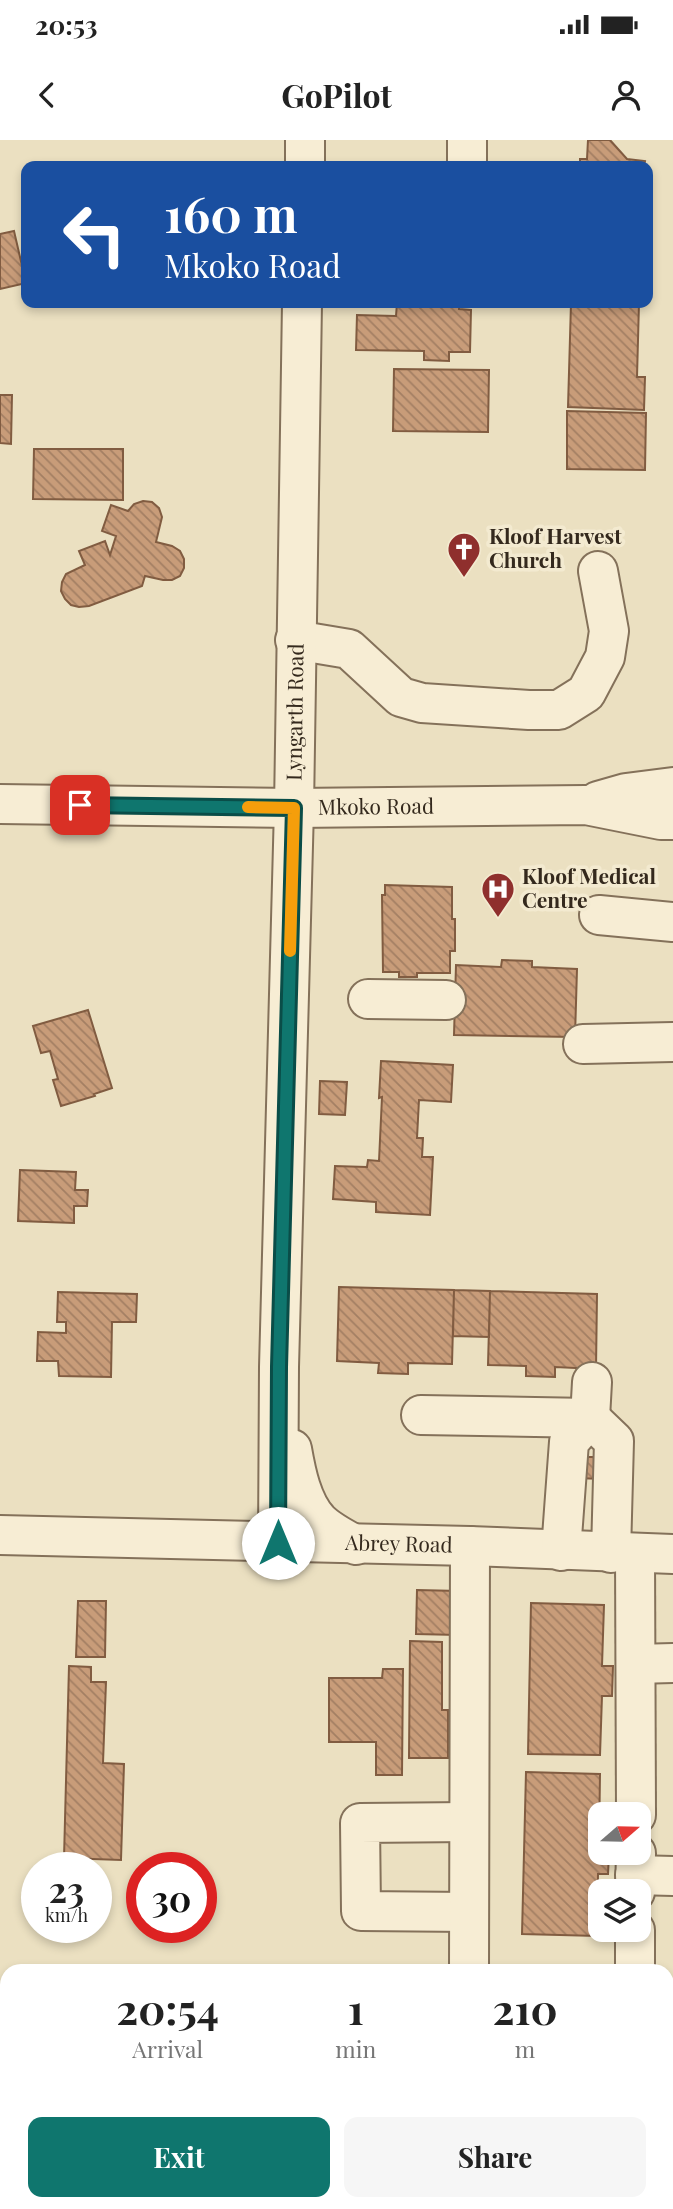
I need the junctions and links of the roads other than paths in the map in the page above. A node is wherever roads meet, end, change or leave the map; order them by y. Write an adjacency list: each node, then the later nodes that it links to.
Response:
1 (305, 140): 3 (street)
2 (467, 140): 4 (street)
3 (305, 161)
4 (467, 161)
5 (302, 308): 7 (street, Lyngarth Road)
6 (598, 571): 7 (street)
7 (295, 640): 11 (street, Lyngarth Road)
8 (673, 787): 10 (street, Mkoko Road)
9 (0, 804): 11 (street, Mkoko Road)
10 (586, 805): 11 (street, Mkoko Road); 12 (street, Mkoko Road)
11 (294, 808): 19 (street, Lyngarth Road)
12 (673, 820)
13 (599, 915): 14 (street)
14 (673, 922)
15 (368, 999): 16 (street)
16 (446, 1000)
17 (673, 1042): 18 (street)
18 (583, 1044)
19 (279, 1367): 23 (street, Lyngarth Road); 24 (street)
20 (591, 1400): 21 (street); 26 (street); 27 (street)
21 (421, 1415)
22 (0, 1535): 23 (street, Abrey Road)
23 (278, 1543): 24 (street, Abrey Road)
24 (356, 1545): 25 (street, Abrey Road)
25 (470, 1546): 26 (street, Abrey Road); 32 (street)
26 (562, 1551): 27 (street, Abrey Road)
27 (623, 1553): 28 (street, Abrey Road); 30 (street)
28 (673, 1554)
29 (673, 1663): 30 (street)
30 (636, 1664): 31 (street)
31 (636, 1802)
32 (469, 1822): 35 (street); 35 (street)
33 (635, 1873): 34 (street)
34 (673, 1876)
35 (469, 1912): 37 (street)
36 (635, 1942): 38 (street)
37 (470, 1964)
38 (635, 1964)

